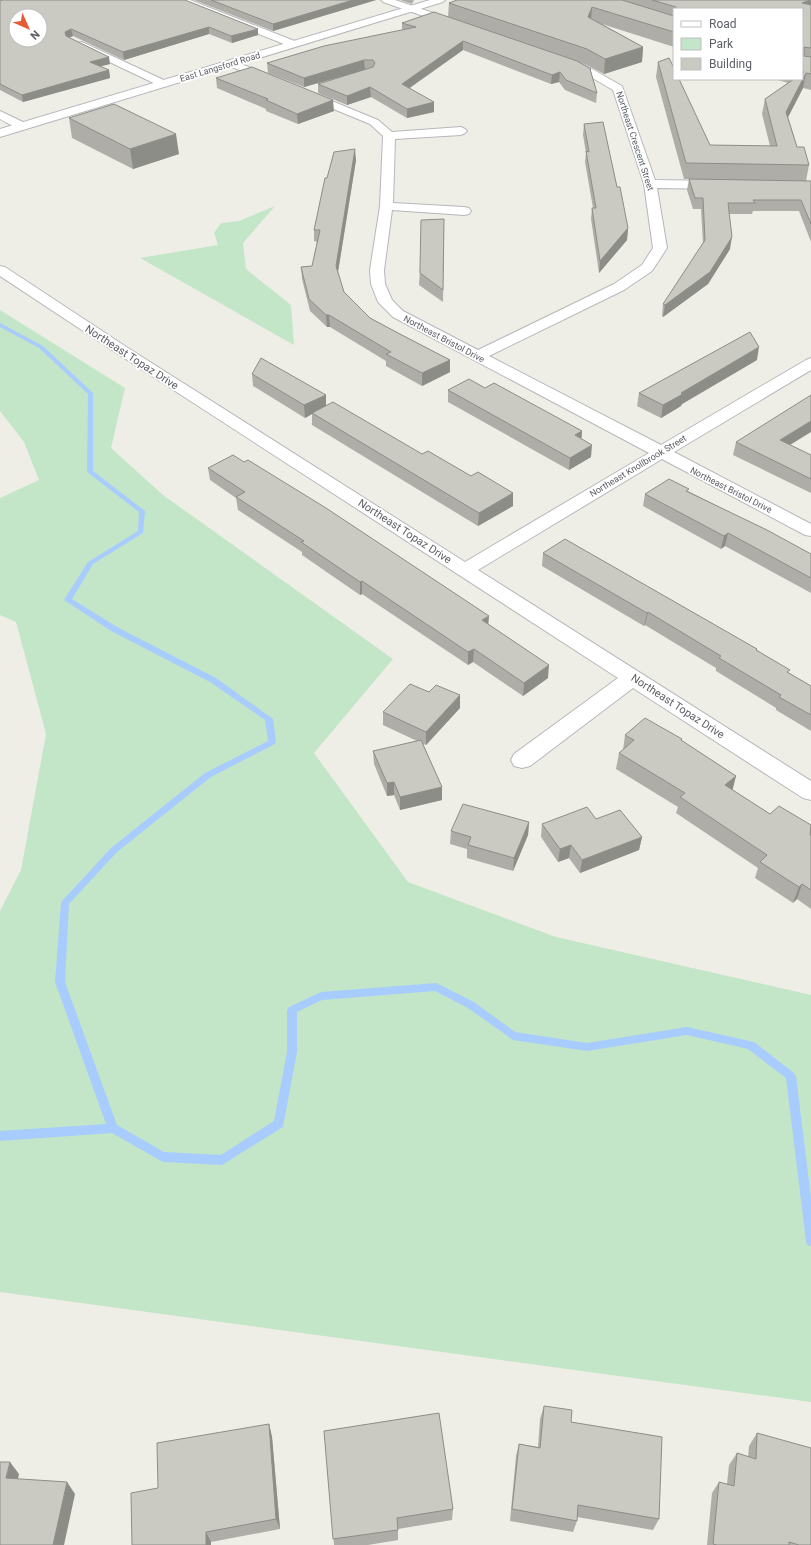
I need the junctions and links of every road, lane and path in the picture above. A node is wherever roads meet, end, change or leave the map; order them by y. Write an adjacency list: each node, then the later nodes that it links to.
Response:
1 (181, 0): 7 (street)
2 (386, 0): 4 (street)
3 (440, 0): 4 (street, East Langsford Road)
4 (411, 9): 5 (street); 7 (street, East Langsford Road)
5 (468, 28)
6 (72, 40): 10 (street)
7 (293, 44): 9 (street, East Langsford Road)
8 (553, 57): 18 (street, Northeast Crescent Street)
9 (231, 63): 10 (street, East Langsford Road); 11 (street)
10 (164, 84): 14 (street, East Langsford Road)
11 (281, 84)
12 (322, 87): 17 (street)
13 (0, 114): 14 (street)
14 (22, 126): 16 (street, East Langsford Road)
15 (461, 132): 17 (street)
16 (0, 133)
17 (390, 136): 20 (street, Northeast Bristol Drive)
18 (650, 184): 19 (street); 23 (street, Northeast Crescent Street)
19 (727, 186)
20 (386, 206): 21 (street); 23 (street, Northeast Bristol Drive)
21 (464, 211)
22 (0, 270): 27 (street, Northeast Topaz Drive)
23 (477, 356): 25 (street, Northeast Bristol Drive)
24 (811, 363): 25 (street, Northeast Knollbrook Street)
25 (660, 453): 26 (street, Northeast Bristol Drive); 27 (street, Northeast Knollbrook Street)
26 (811, 531)
27 (465, 570): 28 (street, Northeast Topaz Drive)
28 (633, 677): 29 (street); 30 (street, Northeast Topaz Drive)
29 (522, 760)
30 (811, 792)

